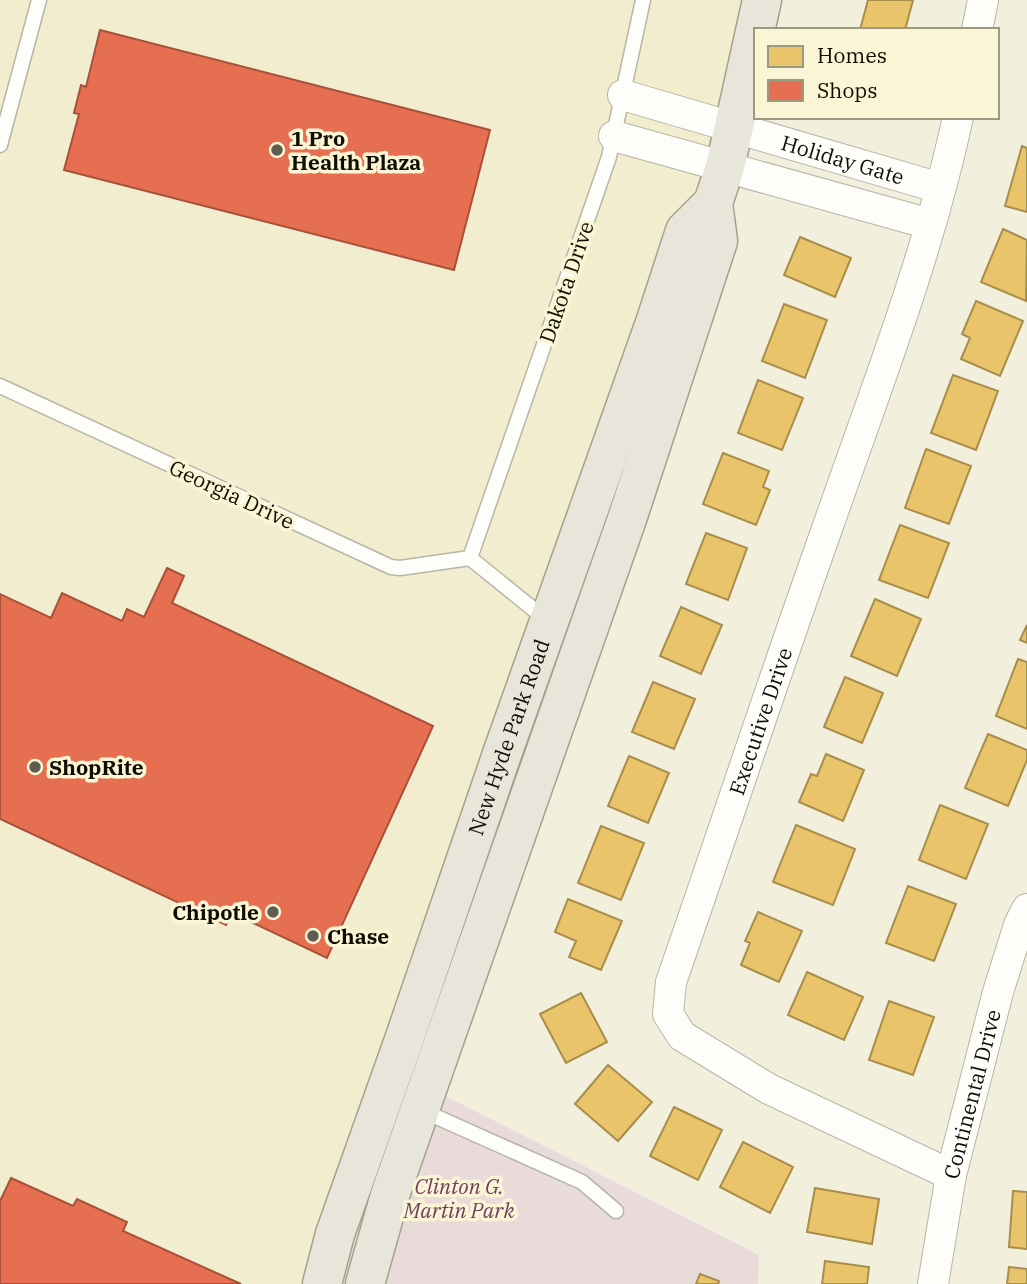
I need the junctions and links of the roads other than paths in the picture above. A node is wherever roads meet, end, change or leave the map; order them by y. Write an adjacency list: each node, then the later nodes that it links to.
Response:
1 (39, 0): 12 (lane)
2 (643, 0): 8 (lane, Dakota Drive)
3 (762, 0): 5 (main road, New Hyde Park Road)
4 (983, 0): 6 (street)
5 (756, 28)
6 (977, 28)
7 (754, 37): 10 (main road, New Hyde Park Road)
8 (623, 95): 10 (street, Holiday Gate); 11 (lane, Dakota Drive)
9 (957, 119): 14 (street, Executive Drive)
10 (734, 129): 13 (main road, New Hyde Park Road); 14 (street, Holiday Gate)
11 (614, 136): 13 (street, Holiday Gate); 18 (lane, Dakota Drive)
12 (0, 145)
13 (725, 167): 15 (main road, New Hyde Park Road); 16 (street, Holiday Gate)
14 (940, 188): 16 (street, Executive Drive)
15 (713, 203): 19 (main road, New Hyde Park Road); 21 (main road, New Hyde Park Road)
16 (930, 224): 22 (street, Executive Drive)
17 (0, 386): 18 (lane, Georgia Drive)
18 (470, 558): 19 (lane)
19 (549, 622): 24 (main road, New Hyde Park Road)
20 (1027, 909): 22 (street, Continental Drive)
21 (420, 1109): 23 (lane); 25 (main road, New Hyde Park Road)
22 (951, 1175): 26 (street, Continental Drive)
23 (617, 1211)
24 (322, 1284)
25 (365, 1284)
26 (933, 1284)

